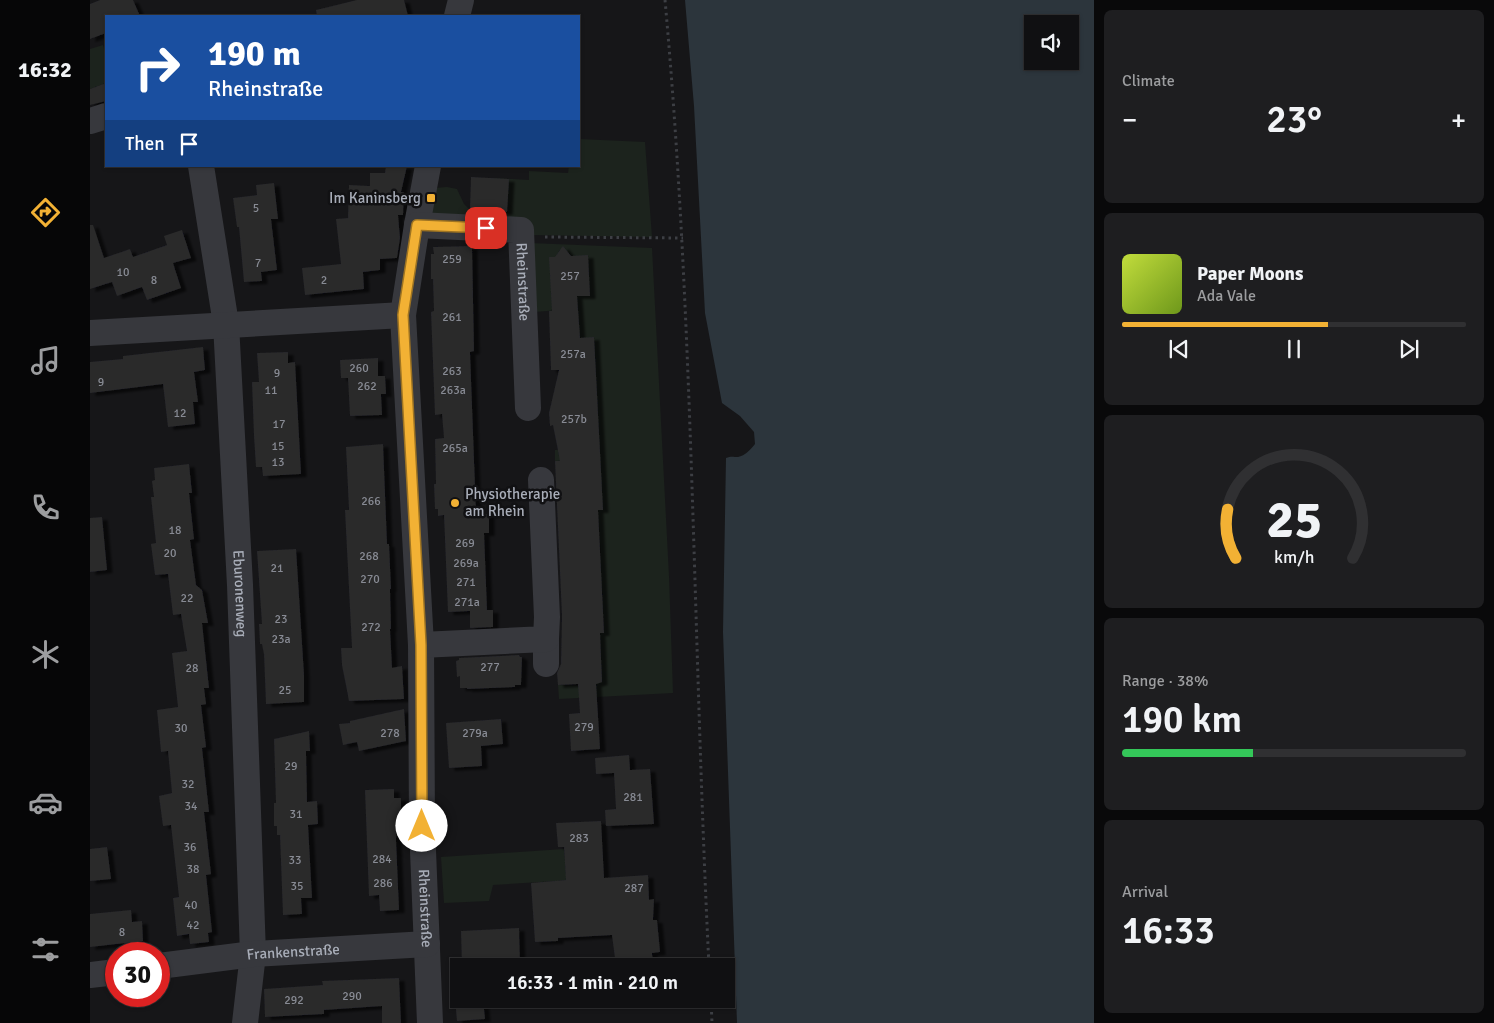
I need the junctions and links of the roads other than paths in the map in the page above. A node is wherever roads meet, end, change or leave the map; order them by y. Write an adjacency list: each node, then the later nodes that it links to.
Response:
1 (461, 0): 2 (street)
2 (457, 15)
3 (105, 116): 4 (street)
4 (90, 121)
5 (201, 167): 9 (street, Eburonenweg)
6 (428, 167): 7 (street, Rheinstraße)
7 (417, 225): 8 (street, Rheinstraße); 11 (street, Rheinstraße)
8 (403, 315): 9 (street); 13 (street, Rheinstraße)
9 (226, 324): 10 (street); 15 (street, Eburonenweg)
10 (90, 333)
11 (528, 408)
12 (540, 480): 13 (street)
13 (421, 645): 14 (street, Rheinstraße)
14 (427, 944): 15 (street, Frankenstraße); 20 (street, Rheinstraße)
15 (253, 954): 16 (street, Frankenstraße); 19 (street, Eburonenweg)
16 (170, 965)
17 (105, 973): 18 (street)
18 (90, 975)
19 (245, 1023)
20 (430, 1023)

